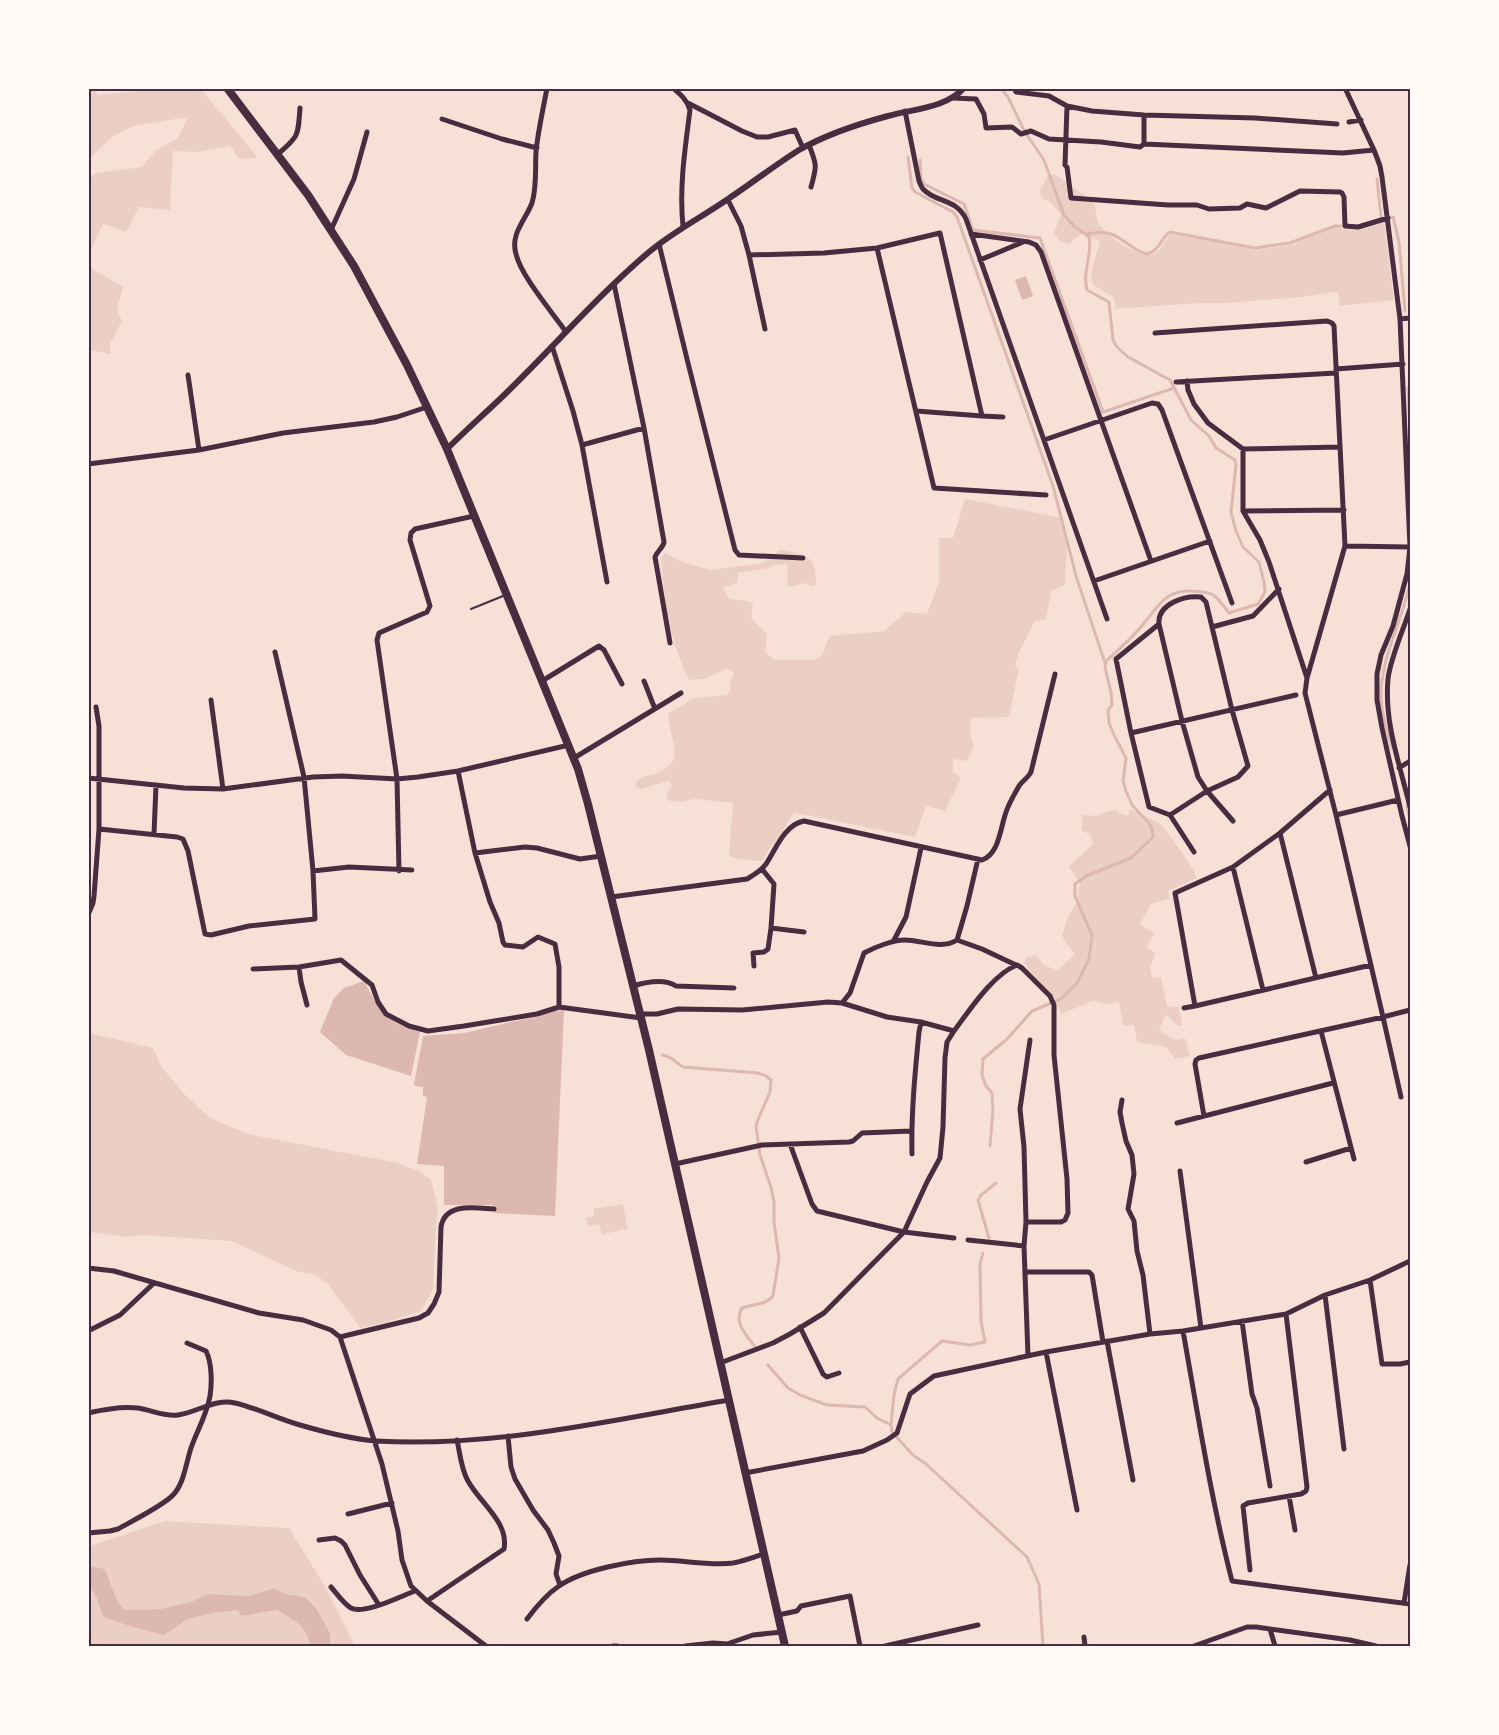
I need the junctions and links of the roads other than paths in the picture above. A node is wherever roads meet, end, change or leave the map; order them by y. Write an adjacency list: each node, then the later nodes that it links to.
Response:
1 (227, 88): 23 (main road)
2 (547, 88): 21 (street)
3 (673, 88): 8 (street)
4 (964, 88): 7 (street)
5 (1014, 88): 9 (street)
6 (1346, 88): 14 (street)
7 (956, 96): 11 (street); 18 (street)
8 (688, 103): 20 (street); 27 (street)
9 (1067, 106): 12 (street); 18 (street)
10 (300, 108): 23 (street)
11 (905, 111): 20 (street); 29 (street)
12 (1144, 115): 16 (street); 19 (street)
13 (442, 119): 21 (street)
14 (1361, 120): 15 (street); 22 (street)
15 (1348, 122)
16 (1337, 124)
17 (366, 132): 28 (street)
18 (1066, 140): 19 (street); 26 (street)
19 (1144, 144): 22 (street)
20 (806, 146): 24 (street); 25 (street)
21 (537, 148): 39 (street)
22 (1374, 150): 26 (street)
23 (278, 154): 28 (main road)
24 (811, 187)
25 (728, 200): 27 (street); 33 (street)
26 (1388, 218): 37 (street)
27 (683, 226): 31 (street)
28 (331, 230): 49 (main road)
29 (971, 234): 30 (street); 34 (street)
30 (1024, 242): 34 (street); 53 (street)
31 (659, 244): 35 (street); 70 (street)
32 (877, 248): 33 (street); 50 (street); 51 (street)
33 (750, 255): 38 (street)
34 (980, 260): 56 (street)
35 (614, 284): 39 (street); 54 (street)
36 (1410, 318): 37 (street)
37 (1400, 319): 42 (street)
38 (765, 329)
39 (566, 332): 41 (street)
40 (1155, 333): 43 (street)
41 (552, 345): 57 (street); 59 (street)
42 (1403, 364): 43 (street); 45 (street)
43 (1336, 371): 47 (street); 58 (street)
44 (188, 375): 61 (street)
45 (1403, 377): 46 (street); 55 (street)
46 (1410, 377)
47 (1186, 381): 48 (street); 60 (street)
48 (1176, 382)
49 (427, 407): 59 (main road); 61 (street)
50 (916, 411): 51 (street); 63 (street)
51 (982, 416): 52 (street)
52 (1004, 417)
53 (1101, 420): 56 (street); 67 (street); 71 (street)
54 (644, 428): 57 (street); 82 (street)
55 (1408, 436): 69 (street)
56 (1044, 440): 72 (street)
57 (582, 445): 73 (street)
58 (1340, 447): 60 (street); 64 (street)
59 (447, 449): 66 (main road)
60 (1243, 449): 65 (street)
61 (199, 450): 62 (street)
62 (88, 464)
63 (1046, 495)
64 (1344, 510): 65 (street); 68 (street)
65 (1243, 511): 74 (street)
66 (474, 516): 75 (main road); 105 (street)
67 (1210, 541): 71 (street); 76 (street)
68 (1345, 546): 69 (street); 85 (street)
69 (1410, 547): 102 (street)
70 (803, 558)
71 (1151, 561): 72 (street)
72 (1094, 581): 79 (street)
73 (607, 582)
74 (1279, 589): 81 (street); 85 (street)
75 (506, 595): 77 (lane); 86 (main road)
76 (1232, 603)
77 (471, 609)
78 (1410, 609): 100 (street)
79 (1107, 619)
80 (1160, 624): 81 (street); 95 (street); 96 (street)
81 (1212, 627): 94 (street)
82 (670, 643)
83 (275, 652): 103 (street)
84 (1055, 674): 124 (street)
85 (1307, 678): 89 (street)
86 (542, 681): 88 (street); 97 (main road)
87 (644, 681): 93 (street)
88 (622, 684)
89 (1299, 692): 94 (street); 109 (street)
90 (681, 693): 93 (street)
91 (210, 700): 108 (street)
92 (96, 707): 106 (street)
93 (654, 709): 98 (street)
94 (1232, 710): 95 (street); 110 (street)
95 (1182, 721): 96 (street); 110 (street)
96 (1131, 733): 113 (street)
97 (569, 745): 98 (main road); 101 (street)
98 (574, 758): 123 (main road)
99 (1410, 762): 100 (street)
100 (1400, 767): 102 (street); 112 (street)
101 (458, 771): 105 (street); 122 (street)
102 (1392, 772): 111 (street)
103 (304, 777): 105 (street); 108 (street); 128 (street)
104 (88, 778): 106 (street)
105 (397, 779): 129 (street)
106 (100, 780): 107 (street); 116 (street)
107 (156, 785): 108 (street); 118 (street)
108 (223, 789)
109 (1330, 790): 114 (street); 117 (street)
110 (1207, 791): 113 (street); 115 (street)
111 (1398, 800): 114 (street); 119 (street)
112 (1410, 807)
113 (1170, 815): 121 (street)
114 (1336, 815): 138 (street)
115 (1233, 821)
116 (99, 829): 118 (street); 131 (street)
117 (1280, 833): 125 (street); 142 (street)
118 (154, 834): 128 (street)
119 (1410, 846)
120 (921, 848): 124 (street); 126 (street); 135 (street)
121 (1194, 852)
122 (475, 853): 123 (street); 149 (street)
123 (601, 856): 130 (main road)
124 (978, 859): 136 (street)
125 (1233, 867): 145 (street); 148 (street)
126 (762, 869): 130 (street); 133 (street)
127 (412, 870): 129 (street)
128 (313, 871): 129 (street)
129 (399, 871)
130 (611, 897): 143 (main road)
131 (91, 903): 132 (street)
132 (88, 915)
133 (771, 928): 134 (street); 139 (street)
134 (804, 932)
135 (894, 940): 136 (street); 146 (street)
136 (957, 940): 137 (street)
137 (1017, 965): 155 (street); 172 (street)
138 (1371, 965): 142 (street); 153 (street)
139 (754, 966)
140 (299, 967): 141 (street); 147 (street); 149 (street)
141 (253, 969)
142 (1316, 978): 145 (street)
143 (633, 986): 144 (street); 152 (main road)
144 (734, 988)
145 (1263, 990): 148 (street)
146 (842, 1003): 152 (street); 154 (street)
147 (307, 1005)
148 (1195, 1006): 150 (street)
149 (559, 1007): 152 (street)
150 (1184, 1008)
151 (1410, 1010): 153 (street)
152 (641, 1016): 169 (main road)
153 (1383, 1017): 156 (street); 159 (street)
154 (921, 1022): 155 (street); 163 (street)
155 (954, 1031): 173 (street)
156 (1321, 1031): 158 (street); 161 (street)
157 (1030, 1040): 172 (street)
158 (1333, 1083): 161 (street); 165 (street)
159 (1401, 1097)
160 (1122, 1100): 189 (street)
161 (1204, 1116): 162 (street)
162 (1177, 1123)
163 (911, 1131): 164 (street); 166 (street)
164 (789, 1144): 169 (street); 173 (street)
165 (1351, 1148): 167 (street); 168 (street)
166 (912, 1154)
167 (1354, 1160)
168 (1305, 1162)
169 (675, 1164): 196 (main road)
170 (1180, 1171): 186 (street)
171 (494, 1209): 190 (street)
172 (1026, 1222): 176 (street)
173 (904, 1232): 174 (street); 185 (street)
174 (954, 1238)
175 (968, 1240): 176 (street)
176 (1024, 1246): 179 (street)
177 (1410, 1261): 180 (street)
178 (88, 1268): 181 (street)
179 (1025, 1272): 191 (street); 194 (street)
180 (1370, 1280): 182 (street); 195 (street)
181 (154, 1283): 187 (street); 190 (street)
182 (1325, 1295): 183 (street); 204 (street)
183 (1286, 1314): 184 (street); 208 (street)
184 (1242, 1321): 186 (street); 207 (street)
185 (800, 1327): 196 (street); 197 (street)
186 (1201, 1328): 188 (street)
187 (88, 1330)
188 (1183, 1331): 189 (street); 222 (street)
189 (1150, 1334): 191 (street)
190 (340, 1337): 203 (street)
191 (1105, 1341): 193 (street); 206 (street)
192 (187, 1343): 199 (street)
193 (1046, 1352): 194 (street); 210 (street)
194 (1028, 1356): 205 (street)
195 (1410, 1362)
196 (720, 1363): 198 (main road)
197 (839, 1373)
198 (729, 1401): 201 (street); 205 (main road)
199 (207, 1407): 200 (street); 203 (street); 213 (street)
200 (88, 1413)
201 (508, 1436): 202 (street); 218 (street)
202 (457, 1440): 203 (street); 221 (street)
203 (373, 1441): 209 (street)
204 (1344, 1449)
205 (745, 1473): 215 (main road)
206 (1133, 1480)
207 (1270, 1486)
208 (1289, 1496): 212 (street); 217 (street)
209 (392, 1503): 211 (street); 220 (street)
210 (1077, 1510)
211 (348, 1514)
212 (1294, 1530)
213 (88, 1533)
214 (319, 1540): 223 (street)
215 (764, 1554): 218 (street); 224 (main road)
216 (1410, 1565): 222 (street)
217 (1250, 1570)
218 (560, 1585): 225 (street)
219 (331, 1587): 223 (street)
220 (415, 1590): 221 (street); 223 (street)
221 (427, 1600): 232 (street)
222 (1407, 1603)
223 (379, 1605)
224 (778, 1616): 228 (main road); 235 (street)
225 (527, 1619)
226 (978, 1624): 236 (street)
227 (1270, 1629): 230 (street); 231 (street); 238 (street)
228 (782, 1632): 233 (street); 234 (main road)
229 (1084, 1637): 237 (street)
230 (1349, 1643): 239 (street)
231 (1196, 1646)
232 (486, 1647)
233 (685, 1647)
234 (785, 1647)
235 (860, 1647)
236 (885, 1647)
237 (1084, 1647)
238 (1275, 1647)
239 (1376, 1647)

